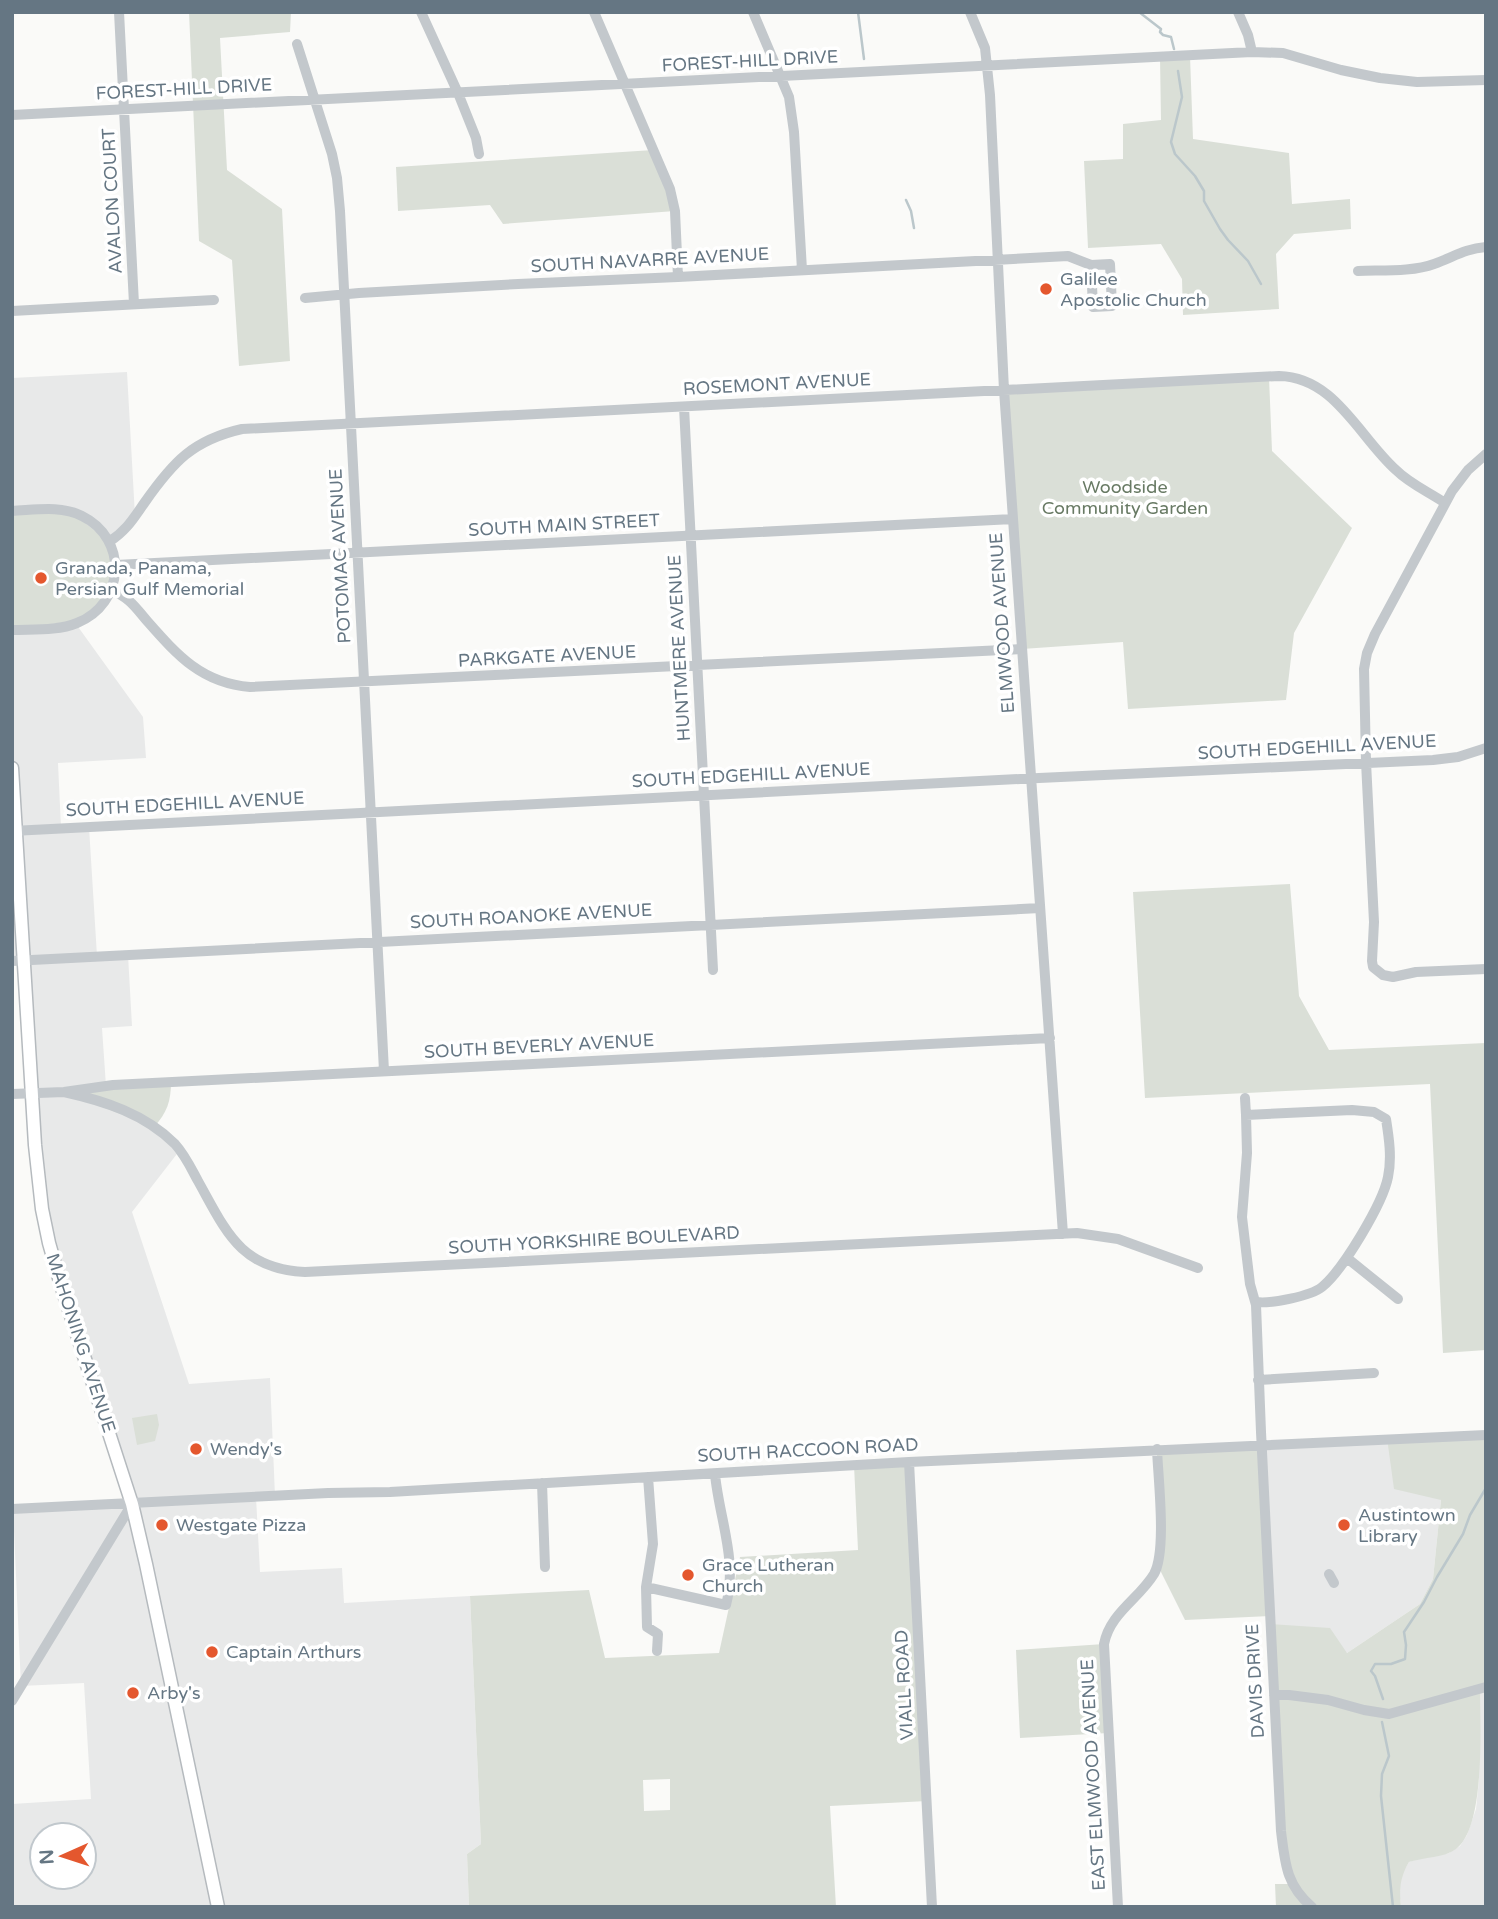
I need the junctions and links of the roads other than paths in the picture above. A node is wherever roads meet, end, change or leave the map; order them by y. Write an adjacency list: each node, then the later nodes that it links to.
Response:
1 (119, 12): 15 (street, AVALON COURT)
2 (421, 12): 13 (street)
3 (593, 12): 12 (street)
4 (753, 12): 10 (street)
5 (970, 12): 9 (street, ELMWOOD AVENUE)
6 (1238, 12): 8 (street)
7 (297, 44): 14 (street, POTOMAC AVENUE)
8 (1252, 52): 9 (street, FOREST-HILL DRIVE); 11 (street, FOREST-HILL DRIVE)
9 (987, 66): 10 (street, FOREST-HILL DRIVE); 19 (street, ELMWOOD AVENUE)
10 (781, 76): 12 (street, FOREST-HILL DRIVE); 21 (street)
11 (1486, 80)
12 (624, 83): 13 (street, FOREST-HILL DRIVE); 23 (street)
13 (458, 93): 14 (street, FOREST-HILL DRIVE); 17 (street)
14 (315, 100): 15 (street, FOREST-HILL DRIVE); 24 (street, POTOMAC AVENUE)
15 (124, 110): 16 (street, FOREST-HILL DRIVE); 27 (street, AVALON COURT)
16 (12, 115)
17 (479, 154)
18 (1486, 247): 22 (street)
19 (997, 260): 20 (street, SOUTH NAVARRE AVENUE); 21 (street, SOUTH NAVARRE AVENUE); 29 (street, ELMWOOD AVENUE)
20 (1091, 265)
21 (802, 270): 23 (street, SOUTH NAVARRE AVENUE)
22 (1358, 271)
23 (678, 278): 24 (street, SOUTH NAVARRE AVENUE)
24 (345, 295): 25 (street, SOUTH NAVARRE AVENUE); 31 (street, POTOMAC AVENUE)
25 (305, 298)
26 (214, 300): 27 (street)
27 (134, 304): 28 (street)
28 (12, 311)
29 (1004, 390): 30 (street, ROSEMONT AVENUE); 33 (street, ROSEMONT AVENUE); 35 (street, ELMWOOD AVENUE)
30 (684, 407): 31 (street, ROSEMONT AVENUE); 36 (street, HUNTMERE AVENUE)
31 (351, 423): 37 (street, ROSEMONT AVENUE); 38 (street, POTOMAC AVENUE)
32 (1486, 454): 33 (street)
33 (1445, 503): 46 (street)
34 (12, 511): 37 (street)
35 (1013, 519): 36 (street, SOUTH MAIN STREET); 42 (street, ELMWOOD AVENUE)
36 (691, 536): 38 (street, SOUTH MAIN STREET); 43 (street, HUNTMERE AVENUE)
37 (109, 542): 39 (street)
38 (357, 553): 39 (street, SOUTH MAIN STREET); 44 (street, POTOMAC AVENUE)
39 (116, 565): 40 (street)
40 (111, 590): 41 (street); 44 (street, PARKGATE AVENUE)
41 (12, 630)
42 (1022, 649): 43 (street, PARKGATE AVENUE); 48 (street, ELMWOOD AVENUE)
43 (697, 666): 44 (street, PARKGATE AVENUE); 49 (street, HUNTMERE AVENUE)
44 (364, 683): 50 (street, POTOMAC AVENUE)
45 (1486, 748): 46 (street, SOUTH EDGEHILL AVENUE)
46 (1366, 762): 48 (street, SOUTH EDGEHILL AVENUE); 56 (street)
47 (12, 768): 51 (main road, MAHONING AVENUE)
48 (1031, 779): 49 (street, SOUTH EDGEHILL AVENUE); 52 (street, ELMWOOD AVENUE)
49 (704, 795): 50 (street, SOUTH EDGEHILL AVENUE); 53 (street, HUNTMERE AVENUE)
50 (370, 812): 51 (street, SOUTH EDGEHILL AVENUE); 54 (street, POTOMAC AVENUE)
51 (14, 831): 55 (main road, MAHONING AVENUE)
52 (1040, 908): 53 (street, SOUTH ROANOKE AVENUE); 58 (street, ELMWOOD AVENUE)
53 (712, 925): 54 (street, SOUTH ROANOKE AVENUE); 57 (street, HUNTMERE AVENUE)
54 (377, 942): 55 (street, SOUTH ROANOKE AVENUE); 59 (street, POTOMAC AVENUE)
55 (18, 960): 61 (main road, MAHONING AVENUE)
56 (1486, 969)
57 (713, 971)
58 (1049, 1038): 59 (street, SOUTH BEVERLY AVENUE); 65 (street, ELMWOOD AVENUE)
59 (384, 1071): 60 (street, SOUTH BEVERLY AVENUE)
60 (64, 1092): 61 (street, SOUTH BEVERLY AVENUE); 65 (street, SOUTH YORKSHIRE BOULEVARD)
61 (32, 1093): 62 (street, SOUTH BEVERLY AVENUE); 79 (main road, MAHONING AVENUE)
62 (12, 1094)
63 (1245, 1098): 64 (street, DAVIS DRIVE)
64 (1247, 1115): 66 (street); 69 (street, DAVIS DRIVE)
65 (1063, 1234): 67 (street, SOUTH YORKSHIRE BOULEVARD)
66 (1347, 1258): 68 (street); 69 (street)
67 (1198, 1268)
68 (1398, 1299)
69 (1255, 1301): 71 (street, DAVIS DRIVE)
70 (1374, 1373): 71 (street)
71 (1258, 1380): 73 (street, DAVIS DRIVE)
72 (1486, 1435): 73 (street, SOUTH RACCOON ROAD)
73 (1261, 1444): 74 (street, SOUTH RACCOON ROAD); 85 (street, DAVIS DRIVE)
74 (1157, 1449): 75 (street, SOUTH RACCOON ROAD); 89 (street, EAST ELMWOOD AVENUE)
75 (909, 1462): 76 (street, SOUTH RACCOON ROAD); 88 (street, VIALL ROAD)
76 (715, 1474): 77 (street, SOUTH RACCOON ROAD); 82 (street)
77 (648, 1477): 78 (street, SOUTH RACCOON ROAD); 82 (street)
78 (542, 1483): 79 (street, SOUTH RACCOON ROAD); 81 (street)
79 (132, 1504): 80 (street, SOUTH RACCOON ROAD); 86 (street); 87 (main road, MAHONING AVENUE)
80 (12, 1509)
81 (545, 1567)
82 (646, 1587): 83 (street)
83 (657, 1651)
84 (1486, 1687): 85 (street)
85 (1273, 1695): 90 (street, DAVIS DRIVE)
86 (12, 1701)
87 (218, 1907)
88 (932, 1907)
89 (1118, 1907)
90 (1312, 1907)

